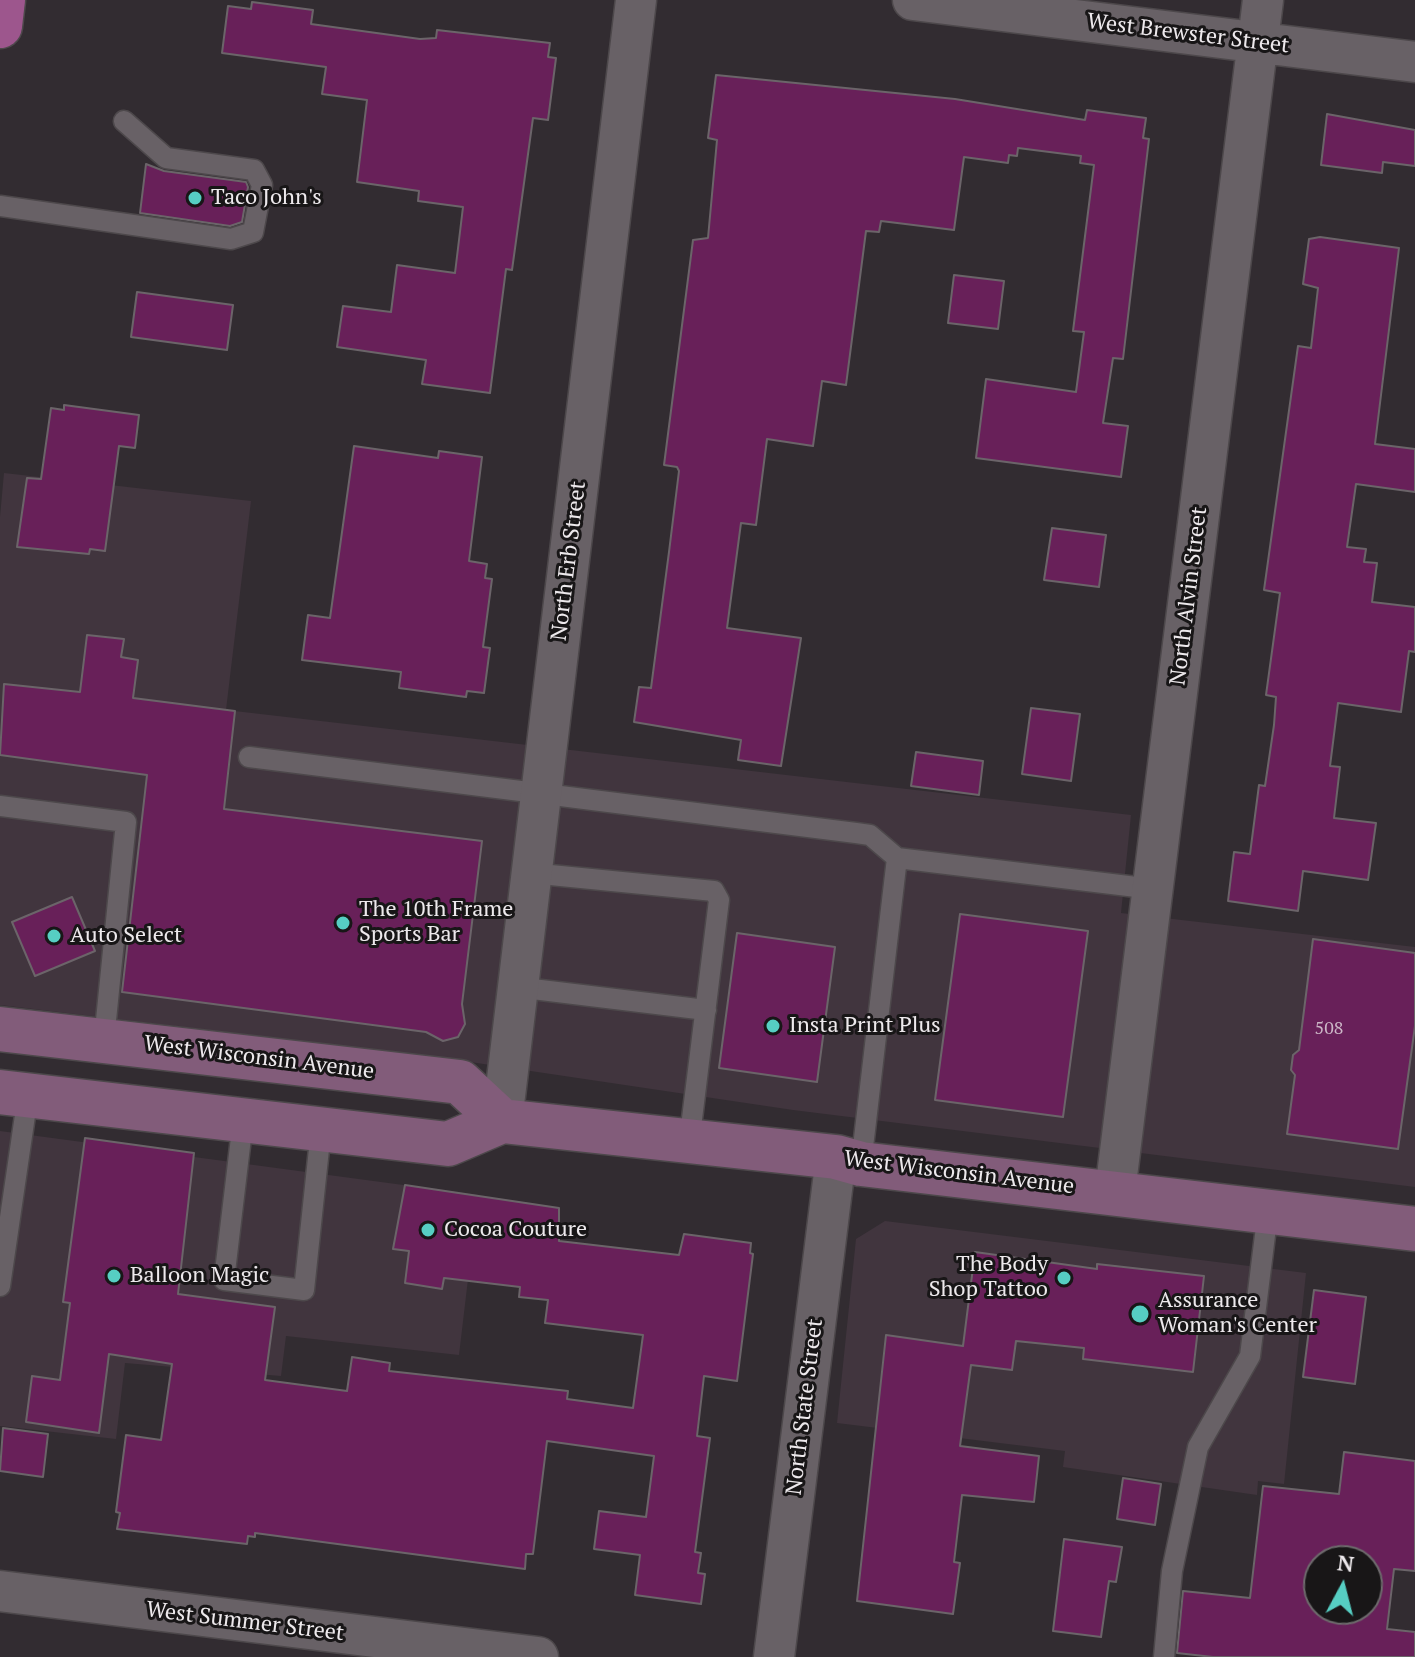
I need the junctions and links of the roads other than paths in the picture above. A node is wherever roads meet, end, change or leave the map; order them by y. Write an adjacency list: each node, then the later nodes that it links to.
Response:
1 (3, 0): 5 (main road)
2 (636, 0): 11 (street, North Erb Street)
3 (913, 0): 6 (street, West Brewster Street)
4 (1263, 0): 6 (street, North Alvin Street)
5 (0, 26)
6 (1259, 43): 7 (street, West Brewster Street); 15 (street, North Alvin Street)
7 (1415, 62)
8 (124, 121): 9 (lane)
9 (0, 206)
10 (249, 757): 11 (lane)
11 (541, 793): 13 (lane); 14 (street, North Erb Street)
12 (0, 806): 19 (lane)
13 (897, 858): 15 (lane); 25 (lane)
14 (530, 873): 16 (street, North Erb Street); 17 (lane)
15 (1153, 889): 26 (street, North Alvin Street)
16 (516, 987): 17 (lane); 22 (street, North Erb Street)
17 (706, 1010): 24 (lane)
18 (0, 1029): 19 (main road, West Wisconsin Avenue)
19 (104, 1040): 22 (main road, West Wisconsin Avenue)
20 (14, 1094): 21 (main road, West Wisconsin Avenue); 29 (lane)
21 (243, 1121): 23 (main road, West Wisconsin Avenue); 23 (lane)
22 (502, 1121): 23 (main road, West Wisconsin Avenue); 24 (main road, West Wisconsin Avenue)
23 (321, 1130)
24 (689, 1143): 25 (main road, West Wisconsin Avenue)
25 (849, 1161): 26 (main road, West Wisconsin Avenue); 32 (street, North State Street)
26 (1115, 1192): 27 (main road, West Wisconsin Avenue)
27 (1268, 1211): 28 (main road, West Wisconsin Avenue); 33 (lane)
28 (1415, 1229)
29 (0, 1286)
30 (0, 1591): 31 (street, West Summer Street)
31 (538, 1657)
32 (774, 1657)
33 (1164, 1657)

